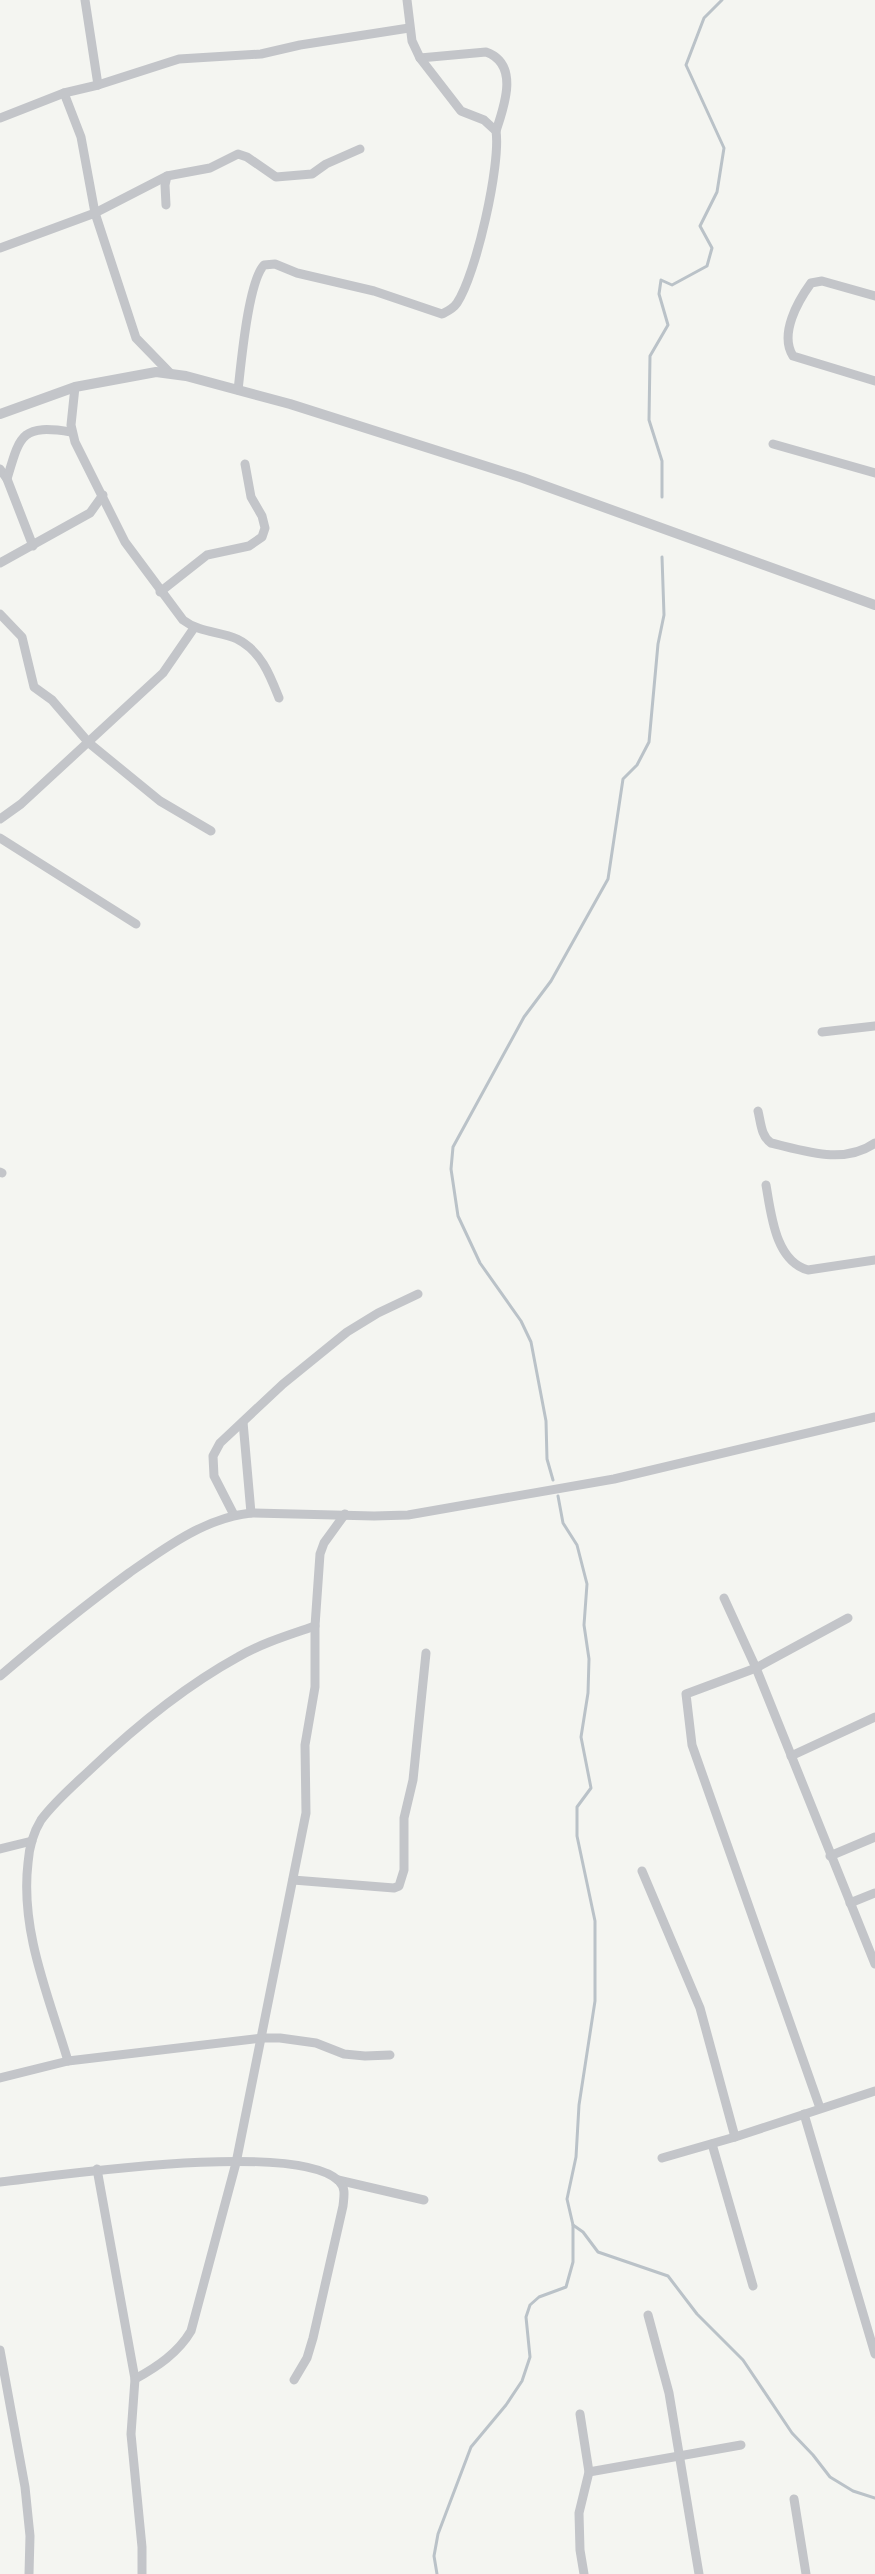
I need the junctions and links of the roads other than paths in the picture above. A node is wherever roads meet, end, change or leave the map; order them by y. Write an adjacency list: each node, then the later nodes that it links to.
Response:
1 (85, 0): 5 (street)
2 (407, 0): 3 (street)
3 (409, 28): 4 (street); 5 (street)
4 (420, 58): 8 (street); 8 (street)
5 (98, 86): 6 (street)
6 (64, 93): 7 (street); 12 (street)
7 (0, 118)
8 (496, 131): 18 (street)
9 (360, 149): 10 (street)
10 (167, 176): 11 (street); 12 (street)
11 (166, 205)
12 (95, 213): 13 (street); 15 (street)
13 (0, 248)
14 (875, 296): 16 (street)
15 (170, 373): 17 (street); 18 (street)
16 (875, 381)
17 (75, 386): 19 (street); 20 (street)
18 (238, 390): 30 (street)
19 (0, 414)
20 (71, 432): 25 (street); 26 (street)
21 (773, 444): 24 (street)
22 (245, 464): 29 (street)
23 (0, 470): 25 (street)
24 (875, 473)
25 (7, 479): 27 (street)
26 (102, 494): 27 (street); 29 (street)
27 (33, 546): 28 (street)
28 (0, 563)
29 (160, 592): 32 (street)
30 (875, 605)
31 (0, 614): 34 (street)
32 (194, 628): 33 (street); 34 (street)
33 (279, 698)
34 (89, 743): 35 (street); 36 (street)
35 (0, 819)
36 (211, 831)
37 (0, 838): 38 (street)
38 (136, 924)
39 (875, 1026): 40 (street)
40 (822, 1032)
41 (758, 1111): 42 (street)
42 (875, 1144)
43 (766, 1185): 44 (street)
44 (875, 1260)
45 (418, 1294): 47 (street)
46 (875, 1417): 49 (street)
47 (243, 1422): 48 (street); 50 (street)
48 (251, 1513): 49 (street); 50 (street)
49 (345, 1514): 53 (street)
50 (234, 1515): 56 (street)
51 (724, 1598): 55 (street)
52 (848, 1618): 55 (street)
53 (315, 1626): 60 (street); 64 (street)
54 (426, 1653): 64 (street)
55 (756, 1668): 58 (street); 73 (street)
56 (0, 1676)
57 (875, 1717): 58 (street)
58 (791, 1756): 62 (street)
59 (875, 1837): 62 (street)
60 (32, 1841): 61 (street); 70 (street)
61 (0, 1849)
62 (830, 1856): 66 (street)
63 (642, 1871): 75 (street)
64 (293, 1880): 68 (street)
65 (875, 1893): 66 (street)
66 (850, 1903): 67 (street)
67 (875, 1964)
68 (262, 2038): 69 (street); 70 (street); 78 (street)
69 (390, 2055)
70 (68, 2061): 71 (street)
71 (0, 2078)
72 (875, 2091): 73 (street)
73 (820, 2108): 74 (street)
74 (804, 2114): 75 (street); 85 (street)
75 (735, 2137): 76 (street)
76 (712, 2144): 77 (street); 83 (street)
77 (662, 2158)
78 (236, 2163): 79 (street); 80 (street); 87 (street)
79 (98, 2169): 81 (street); 87 (street)
80 (338, 2180): 82 (street); 88 (street)
81 (0, 2182)
82 (424, 2200)
83 (753, 2286)
84 (648, 2315): 91 (street)
85 (875, 2354)
86 (1, 2356): 94 (street)
87 (135, 2379): 95 (street)
88 (294, 2380)
89 (580, 2414): 92 (street)
90 (741, 2445): 91 (street)
91 (680, 2455): 92 (street); 97 (street)
92 (588, 2472): 96 (street)
93 (794, 2499): 98 (street)
94 (29, 2574)
95 (142, 2574)
96 (584, 2574)
97 (699, 2574)
98 (806, 2574)

